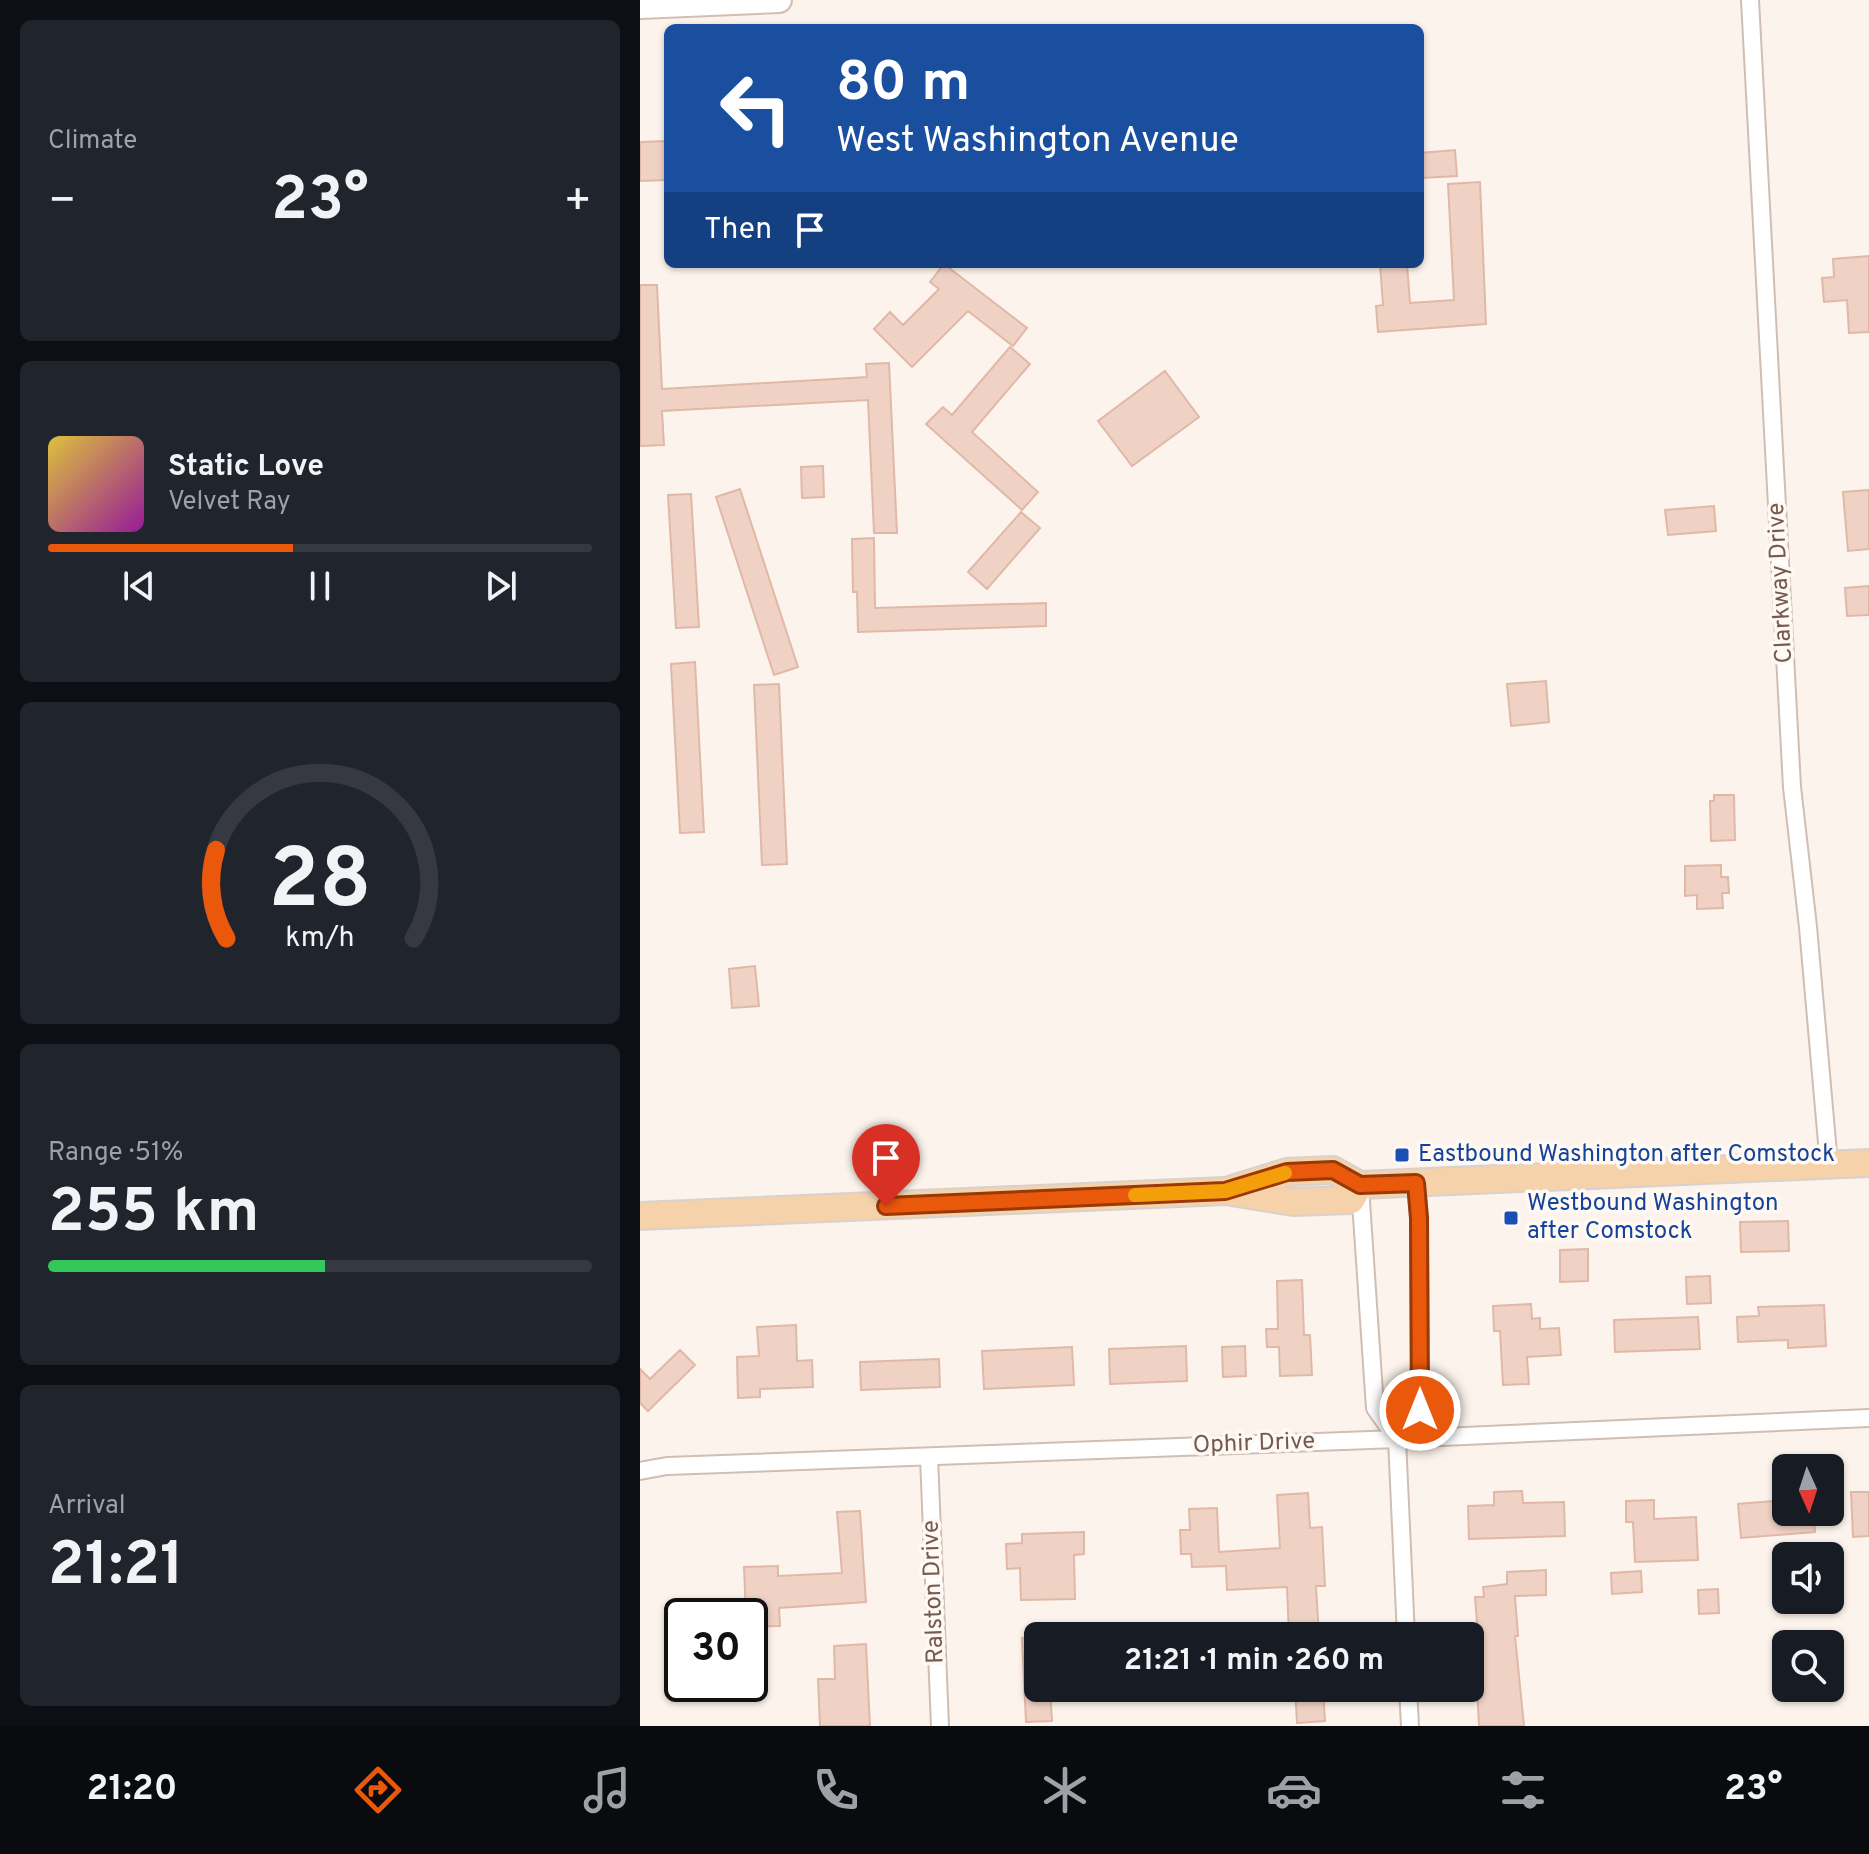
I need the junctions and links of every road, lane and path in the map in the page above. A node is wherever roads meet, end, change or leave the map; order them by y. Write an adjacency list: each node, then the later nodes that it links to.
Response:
1 (779, 0): 3 (main road)
2 (1750, 0): 5 (street, Clarkway Drive)
3 (640, 6)
4 (1869, 1163): 5 (main road)
5 (1829, 1165): 6 (main road)
6 (1416, 1183): 7 (main road); 10 (street)
7 (1360, 1185): 8 (main road); 10 (street)
8 (640, 1216)
9 (1869, 1418): 10 (street, Ophir Drive)
10 (1397, 1439): 11 (street, Ophir Drive); 13 (street)
11 (929, 1457): 12 (street, Ophir Drive); 15 (street, Ralston Drive)
12 (640, 1471)
13 (1405, 1622)
14 (1409, 1702): 16 (street)
15 (940, 1726)
16 (1410, 1726)

